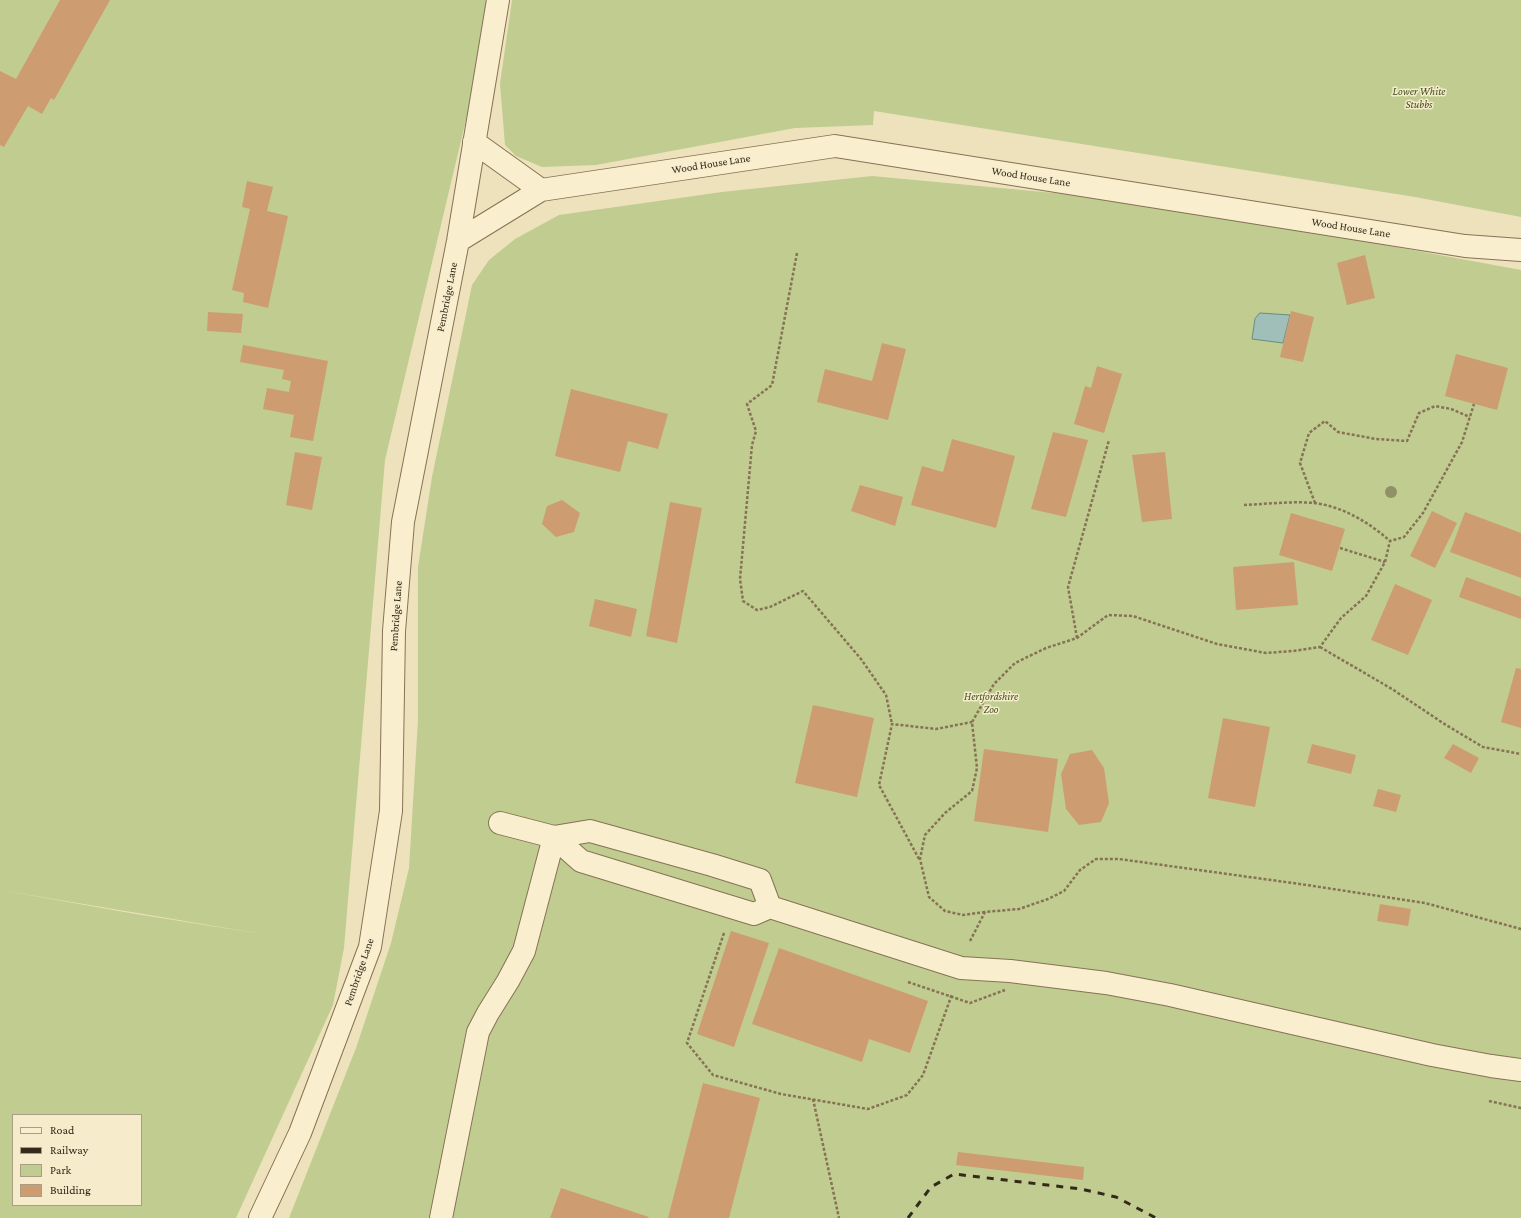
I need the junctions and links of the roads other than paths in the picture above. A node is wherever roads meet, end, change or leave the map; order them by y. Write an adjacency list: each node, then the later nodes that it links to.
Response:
1 (498, 0): 2 (street, Pembridge Lane)
2 (474, 142): 3 (street); 4 (street, Pembridge Lane)
3 (540, 190): 4 (street, Wood House Lane); 5 (street, Wood House Lane)
4 (458, 241): 10 (street, Pembridge Lane)
5 (1521, 250)
6 (500, 823): 7 (street)
7 (554, 837): 8 (street); 8 (street); 11 (street)
8 (770, 906): 9 (street)
9 (1521, 1070)
10 (260, 1218)
11 (442, 1218)

